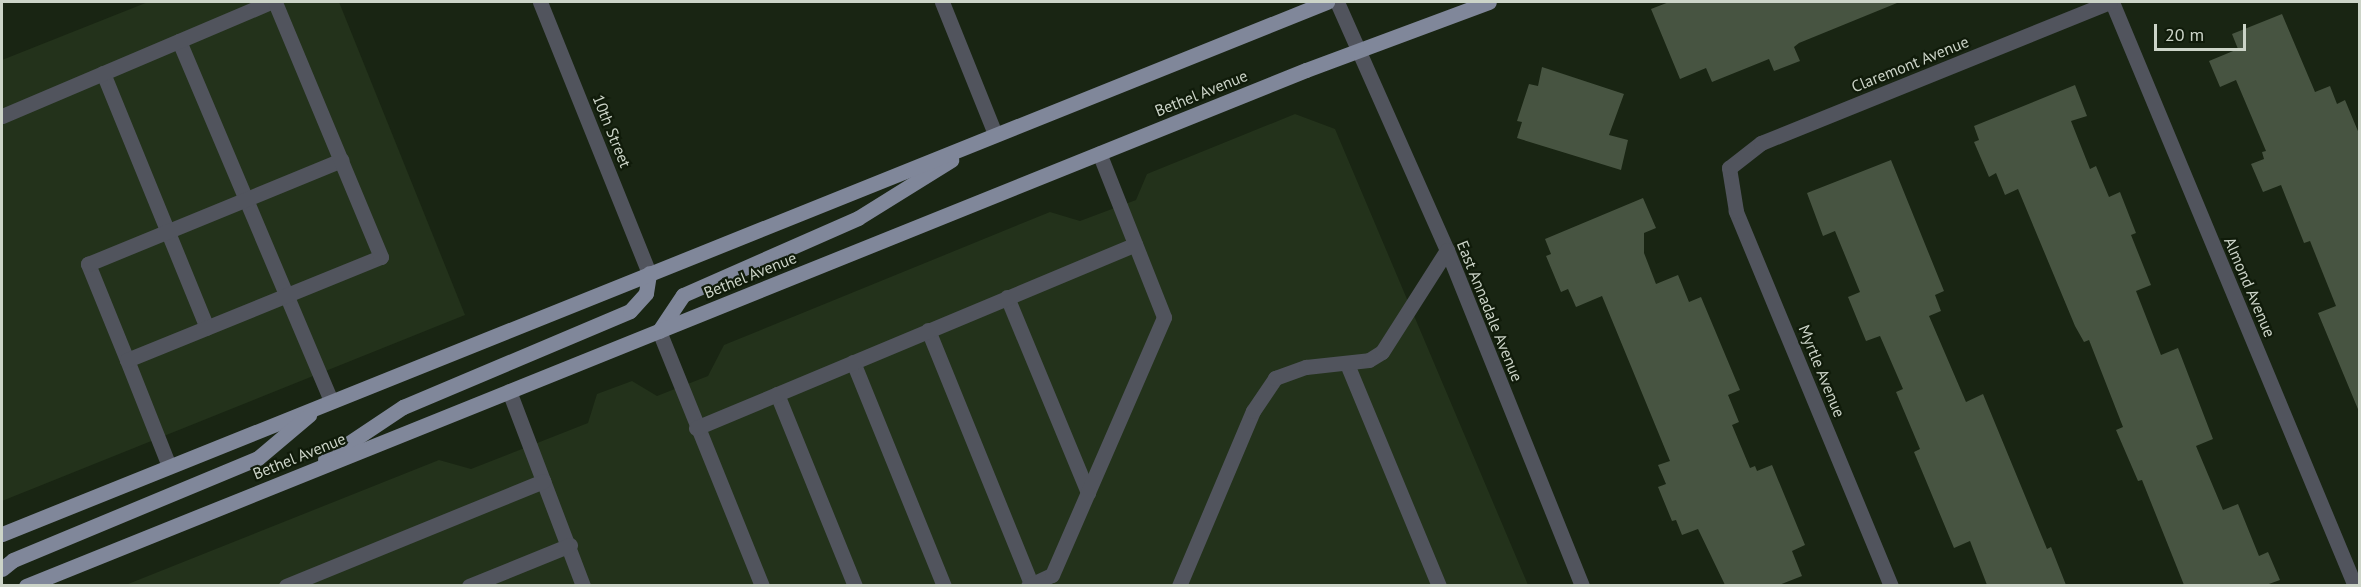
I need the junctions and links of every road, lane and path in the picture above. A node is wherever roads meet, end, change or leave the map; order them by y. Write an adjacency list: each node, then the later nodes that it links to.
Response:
1 (273, 2): 8 (street); 15 (street)
2 (540, 2): 21 (street, 10th Street)
3 (942, 2): 12 (street)
4 (1327, 2): 12 (main road)
5 (1337, 2): 9 (street, East Annadale Avenue)
6 (1489, 2): 9 (main road, Bethel Avenue)
7 (2111, 2): 16 (street, Claremont Avenue); 53 (street, Almond Avenue)
8 (179, 41): 10 (street); 17 (street)
9 (1361, 51): 14 (main road, Bethel Avenue); 20 (street, East Annadale Avenue)
10 (103, 73): 11 (street); 18 (street)
11 (2, 116)
12 (995, 134): 13 (main road)
13 (975, 143): 21 (main road); 26 (main road)
14 (1099, 153): 19 (street); 26 (main road, Bethel Avenue)
15 (341, 160): 17 (street); 22 (street)
16 (1729, 168): 52 (street, Myrtle Avenue)
17 (246, 199): 18 (street); 22 (street)
18 (168, 231): 24 (street); 27 (street)
19 (1135, 244): 23 (street); 37 (street)
20 (1447, 250): 29 (street); 51 (street, East Annadale Avenue)
21 (649, 273): 32 (main road); 35 (main road)
22 (287, 296): 24 (street); 32 (street)
23 (1007, 297): 25 (street); 37 (street)
24 (207, 328): 27 (street)
25 (928, 330): 28 (street); 48 (street)
26 (659, 331): 30 (main road, Bethel Avenue); 33 (street)
27 (127, 360): 34 (street)
28 (853, 362): 31 (street); 47 (street)
29 (1347, 364): 49 (street); 50 (street)
30 (509, 391): 35 (main road, Bethel Avenue); 36 (street)
31 (777, 394): 33 (street); 46 (street)
32 (324, 404): 34 (main road); 40 (main road)
33 (696, 428): 45 (street)
34 (170, 466): 38 (main road)
35 (308, 472): 41 (main road, Bethel Avenue)
36 (543, 481): 39 (street); 42 (street)
37 (1088, 494): 48 (street)
38 (2, 534)
39 (570, 545): 43 (street); 44 (street)
40 (2, 569)
41 (26, 585)
42 (286, 585)
43 (469, 585)
44 (583, 585)
45 (762, 585)
46 (855, 585)
47 (944, 585)
48 (1029, 585)
49 (1179, 585)
50 (1439, 585)
51 (1582, 585)
52 (1891, 585)
53 (2355, 585)

